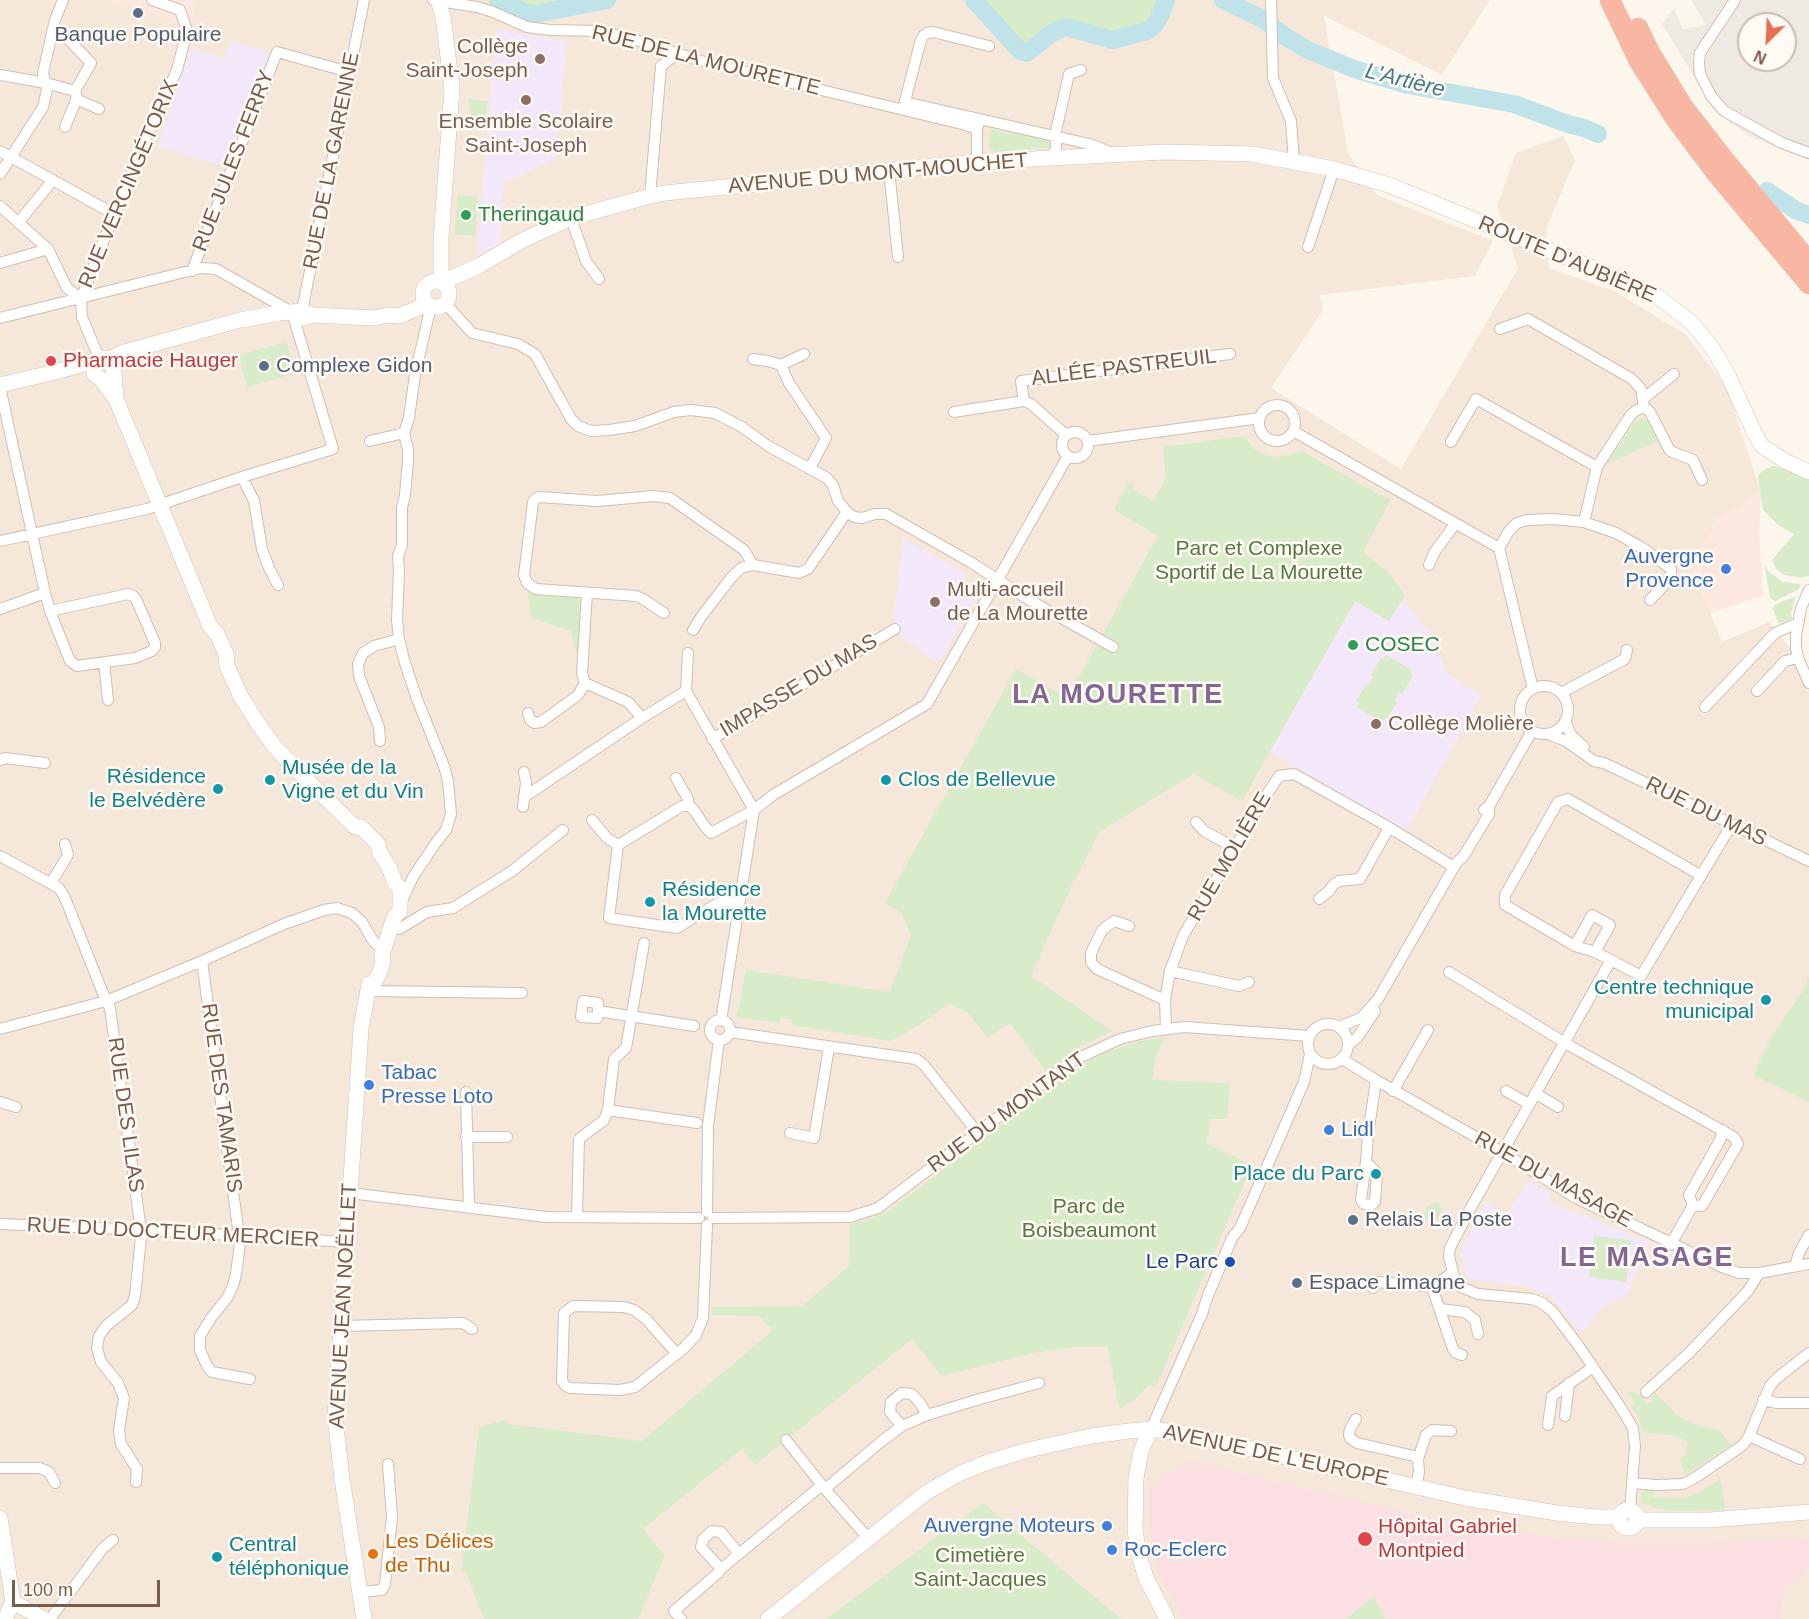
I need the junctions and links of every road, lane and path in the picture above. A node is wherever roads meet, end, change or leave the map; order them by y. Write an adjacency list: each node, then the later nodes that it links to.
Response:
1 (63, 0): 11 (street)
2 (152, 0): 10 (street)
3 (188, 0): 10 (street)
4 (364, 0): 15 (street, RUE DE LA GARENNE)
5 (1271, 0): 29 (street)
6 (1610, 0): 50 (highway)
7 (1625, 0): 45 (highway)
8 (1735, 0): 25 (street)
9 (436, 1): 13 (street, RUE DE LA MOURETTE); 40 (main road)
10 (180, 9): 37 (street, RUE VERCINGÉTORIX)
11 (52, 31): 17 (street); 18 (street)
12 (989, 46): 19 (street)
13 (676, 54): 19 (street, RUE DE LA MOURETTE); 35 (street)
14 (1081, 70): 23 (street)
15 (349, 72): 48 (street, RUE JULES FERRY); 53 (street, RUE DE LA GARENNE)
16 (0, 75): 17 (street)
17 (44, 78): 18 (street); 27 (street)
18 (76, 95): 20 (street); 22 (street)
19 (904, 106): 21 (street, RUE DE LA MOURETTE)
20 (99, 109)
21 (979, 124): 23 (street, RUE DE LA MOURETTE); 30 (street)
22 (65, 127)
23 (1056, 137): 26 (street, RUE DE LA MOURETTE); 28 (street)
24 (0, 151): 27 (street)
25 (1809, 153)
26 (1119, 154): 28 (main road, AVENUE DU MONT-MOUCHET); 29 (main road, AVENUE DU MONT-MOUCHET)
27 (12, 158): 33 (street); 34 (street)
28 (1048, 159): 30 (main road, AVENUE DU MONT-MOUCHET)
29 (1294, 161): 31 (main road, ROUTE D'AUBIÈRE)
30 (977, 162): 32 (main road, AVENUE DU MONT-MOUCHET)
31 (1334, 169): 41 (street); 76 (main road, ROUTE D'AUBIÈRE)
32 (889, 170): 35 (main road, AVENUE DU MONT-MOUCHET); 43 (street)
33 (0, 174)
34 (53, 180): 37 (street); 39 (street)
35 (650, 196): 38 (main road, AVENUE DU MONT-MOUCHET)
36 (0, 206): 39 (street)
37 (114, 214): 52 (street, RUE VERCINGÉTORIX)
38 (571, 219): 47 (main road, AVENUE DU MONT-MOUCHET); 49 (street)
39 (18, 223): 42 (street)
40 (441, 239): 44 (main road); 51 (main road)
41 (1308, 247)
42 (48, 249): 46 (street); 52 (street)
43 (898, 257)
44 (441, 259): 47 (main road); 51 (main road)
45 (1809, 262)
46 (0, 263)
47 (472, 269): 51 (main road, AVENUE DU MONT-MOUCHET)
48 (192, 271): 52 (street); 53 (street)
49 (599, 279)
50 (1809, 284)
51 (436, 293): 53 (main road, AVENUE DU MONT-MOUCHET); 68 (street); 75 (street)
52 (81, 299): 54 (street); 60 (street, RUE VERCINGÉTORIX)
53 (300, 315): 60 (main road, AVENUE DU MONT-MOUCHET); 77 (street)
54 (0, 318)
55 (1500, 329): 64 (street)
56 (804, 354): 59 (street)
57 (1230, 354): 63 (street, ALLÉE PASTREUIL)
58 (753, 359): 59 (street)
59 (781, 365): 75 (street)
60 (104, 367): 62 (main road, AVENUE DU MONT-MOUCHET); 79 (main road)
61 (1674, 374): 64 (street)
62 (0, 386): 83 (street)
63 (1024, 401): 65 (street); 69 (street, ALLÉE PASTREUIL)
64 (1644, 403): 74 (street); 78 (street)
65 (954, 412)
66 (1260, 418): 67 (street); 67 (street); 71 (street)
67 (1293, 431): 82 (street)
68 (404, 433): 70 (street); 100 (street)
69 (1066, 435): 71 (street); 73 (street)
70 (370, 441)
71 (1088, 441): 73 (street)
72 (1451, 442): 74 (street)
73 (1068, 456): 88 (street)
74 (1598, 467): 81 (street)
75 (810, 468): 80 (street)
76 (1806, 469)
77 (242, 477): 79 (street); 89 (street)
78 (1702, 480)
79 (159, 506): 83 (street); 142 (main road)
80 (847, 513): 86 (street); 88 (street)
81 (1584, 522): 85 (street); 93 (street)
82 (1455, 524): 85 (street); 87 (street)
83 (32, 534): 84 (street); 91 (street)
84 (0, 541)
85 (1499, 548): 108 (street)
86 (753, 565): 90 (street); 99 (street)
87 (1429, 566)
88 (998, 579): 101 (street); 127 (street)
89 (278, 585)
90 (587, 592): 96 (street); 106 (street)
91 (45, 593): 94 (street); 95 (street)
92 (1808, 593): 97 (street)
93 (1650, 600)
94 (0, 609)
95 (50, 610): 105 (street); 105 (street)
96 (664, 613)
97 (1798, 623): 104 (street); 113 (street)
98 (895, 629): 119 (street, IMPASSE DU MAS)
99 (693, 630)
100 (399, 639): 120 (street); 140 (street)
101 (1113, 647)
102 (1627, 650): 111 (street)
103 (688, 653): 109 (street)
104 (1798, 658): 107 (street); 110 (street)
105 (104, 662): 112 (street)
106 (585, 683): 114 (street); 115 (street)
107 (1809, 683)
108 (1533, 689): 111 (street); 117 (street)
109 (686, 691): 115 (street); 119 (street)
110 (1757, 691)
111 (1561, 693): 116 (street)
112 (108, 700)
113 (1705, 707)
114 (531, 718)
115 (642, 718): 124 (street)
116 (1565, 722): 118 (street); 123 (street, RUE DU MAS)
117 (1532, 731): 118 (street); 138 (street)
118 (1548, 734): 123 (street, RUE DU MAS)
119 (712, 739): 127 (street, IMPASSE DU MAS)
120 (380, 741)
121 (0, 760): 122 (street)
122 (45, 763)
123 (1604, 763): 130 (street, RUE DU MAS)
124 (524, 772)
125 (676, 778): 126 (street)
126 (689, 806): 127 (street); 134 (street)
127 (754, 810): 144 (street)
128 (592, 820): 134 (street)
129 (1196, 822): 135 (street)
130 (1732, 824): 137 (street, RUE DU MAS); 139 (street)
131 (1389, 828): 135 (street, RUE MOLIÈRE); 138 (street, RUE MOLIÈRE); 143 (street)
132 (564, 830): 145 (street)
133 (65, 844): 141 (street)
134 (618, 845): 144 (street)
135 (1235, 848): 153 (street, RUE MOLIÈRE)
136 (0, 856): 141 (street)
137 (1809, 861)
138 (1456, 864): 158 (street)
139 (1700, 875): 148 (street); 151 (street)
140 (413, 877): 142 (street); 145 (street)
141 (51, 883): 160 (street, RUE DES LILAS)
142 (395, 883): 145 (main road, AVENUE JEAN NOËLLET)
143 (1319, 899)
144 (739, 904): 163 (street)
145 (395, 916): 149 (main road, AVENUE JEAN NOËLLET)
146 (1129, 926): 159 (street)
147 (644, 943): 162 (street)
148 (1575, 945): 150 (street); 150 (street)
149 (383, 951): 152 (street); 156 (main road, AVENUE JEAN NOËLLET)
150 (1595, 952): 151 (street)
151 (1611, 960): 172 (street)
152 (202, 961): 160 (street); 207 (street, RUE DES TAMARIS)
153 (1170, 971): 155 (street); 159 (street, RUE MOLIÈRE)
154 (1449, 972): 172 (street)
155 (1249, 982)
156 (369, 991): 157 (street); 199 (main road, AVENUE JEAN NOËLLET)
157 (522, 993)
158 (1378, 999): 165 (street); 173 (street)
159 (1165, 1000): 167 (street, RUE MOLIÈRE)
160 (106, 1001): 166 (street); 205 (street, RUE DES LILAS)
161 (581, 1009): 162 (street)
162 (632, 1016): 164 (street); 188 (street)
163 (721, 1021): 169 (street); 171 (street)
164 (694, 1026)
165 (1339, 1027): 170 (street); 173 (street)
166 (0, 1029)
167 (1166, 1029): 170 (street, RUE DU MONTANT); 191 (street, RUE DU MONTANT)
168 (1428, 1030): 180 (street)
169 (729, 1032): 171 (street); 174 (street)
170 (1309, 1036): 175 (street)
171 (719, 1040): 203 (street)
172 (1564, 1041): 183 (street); 190 (street)
173 (1349, 1044): 176 (street)
174 (830, 1047): 191 (street); 192 (street)
175 (1310, 1054): 177 (street); 179 (street)
176 (1342, 1059): 177 (street); 178 (street, RUE DU MASAGE)
177 (1325, 1064): 179 (street)
178 (1376, 1080): 180 (street, RUE DU MASAGE); 196 (street)
179 (1304, 1082): 235 (street)
180 (1393, 1091): 195 (street, RUE DU MASAGE)
181 (1506, 1091): 185 (street)
182 (466, 1092): 193 (street)
183 (1535, 1093): 185 (street); 187 (street)
184 (0, 1102): 186 (street)
185 (1529, 1104): 195 (street)
186 (16, 1107)
187 (1558, 1107)
188 (608, 1110): 189 (street); 202 (street)
189 (697, 1123)
190 (1724, 1130): 197 (street); 198 (street)
191 (977, 1132): 203 (street, RUE DU MONTANT)
192 (790, 1133)
193 (466, 1137): 194 (street); 201 (street)
194 (507, 1137)
195 (1502, 1152): 209 (street, RUE DU MASAGE); 212 (street)
196 (1366, 1162)
197 (1704, 1169): 198 (street); 200 (street)
198 (1719, 1178): 200 (street)
199 (350, 1193): 201 (street, RUE DU MONTANT); 208 (main road, AVENUE JEAN NOËLLET)
200 (1693, 1205): 209 (street)
201 (469, 1208): 202 (street, RUE DU MONTANT)
202 (577, 1217): 203 (street, RUE DU MONTANT)
203 (706, 1218): 221 (street)
204 (0, 1224): 205 (street, RUE DU DOCTEUR MERCIER)
205 (141, 1229): 207 (street, RUE DU DOCTEUR MERCIER); 243 (street, RUE DES LILAS)
206 (1809, 1235): 211 (street)
207 (240, 1236): 208 (street, RUE DU DOCTEUR MERCIER); 224 (street, RUE DES TAMARIS)
208 (340, 1242): 217 (main road, AVENUE JEAN NOËLLET)
209 (1671, 1244): 213 (street, RUE DU MASAGE)
210 (1809, 1264): 211 (street, RUE DU MASAGE)
211 (1795, 1266): 213 (street, RUE DU MASAGE)
212 (1452, 1273): 214 (street); 223 (street)
213 (1759, 1273): 227 (street)
214 (1432, 1287): 215 (street); 216 (street)
215 (1373, 1288)
216 (1440, 1309): 219 (street); 222 (street)
217 (341, 1326): 218 (street); 255 (main road, AVENUE JEAN NOËLLET)
218 (472, 1329)
219 (1478, 1334)
220 (1809, 1353): 228 (street)
221 (677, 1354): 221 (street)
222 (1462, 1355)
223 (1593, 1367): 226 (street); 245 (street)
224 (250, 1379)
225 (1039, 1383): 230 (street)
226 (1569, 1383): 231 (street); 233 (street)
227 (1646, 1392)
228 (1763, 1400): 229 (street); 237 (street)
229 (1809, 1403)
230 (927, 1415): 234 (street); 234 (street)
231 (1565, 1416)
232 (1356, 1419): 239 (street)
233 (1548, 1425)
234 (902, 1426): 246 (street)
235 (1150, 1429): 247 (main road, AVENUE DE L'EUROPE); 251 (main road, AVENUE DE L'EUROPE); 263 (main road)
236 (1451, 1431): 239 (street)
237 (1749, 1436): 240 (street); 245 (street)
238 (786, 1440): 246 (street)
239 (1418, 1459): 247 (street)
240 (1800, 1459)
241 (388, 1464): 255 (street)
242 (0, 1468): 244 (street)
243 (136, 1482)
244 (55, 1483)
245 (1632, 1483): 249 (street)
246 (823, 1487): 251 (street); 253 (street)
247 (1416, 1487): 249 (main road, AVENUE DE L'EUROPE)
248 (1809, 1512): 249 (main road, AVENUE DE L'EUROPE)
249 (1629, 1516)
250 (0, 1518): 256 (main road)
251 (868, 1538): 262 (main road, AVENUE DE L'EUROPE)
252 (113, 1540): 259 (street)
253 (739, 1554): 254 (street); 254 (street)
254 (721, 1569): 261 (street)
255 (360, 1592): 260 (main road, AVENUE JEAN NOËLLET)
256 (13, 1602): 257 (main road); 258 (main road)
257 (5, 1619)
258 (44, 1619)
259 (50, 1619)
260 (364, 1619)
261 (681, 1619)
262 (768, 1619)
263 (1167, 1619)

